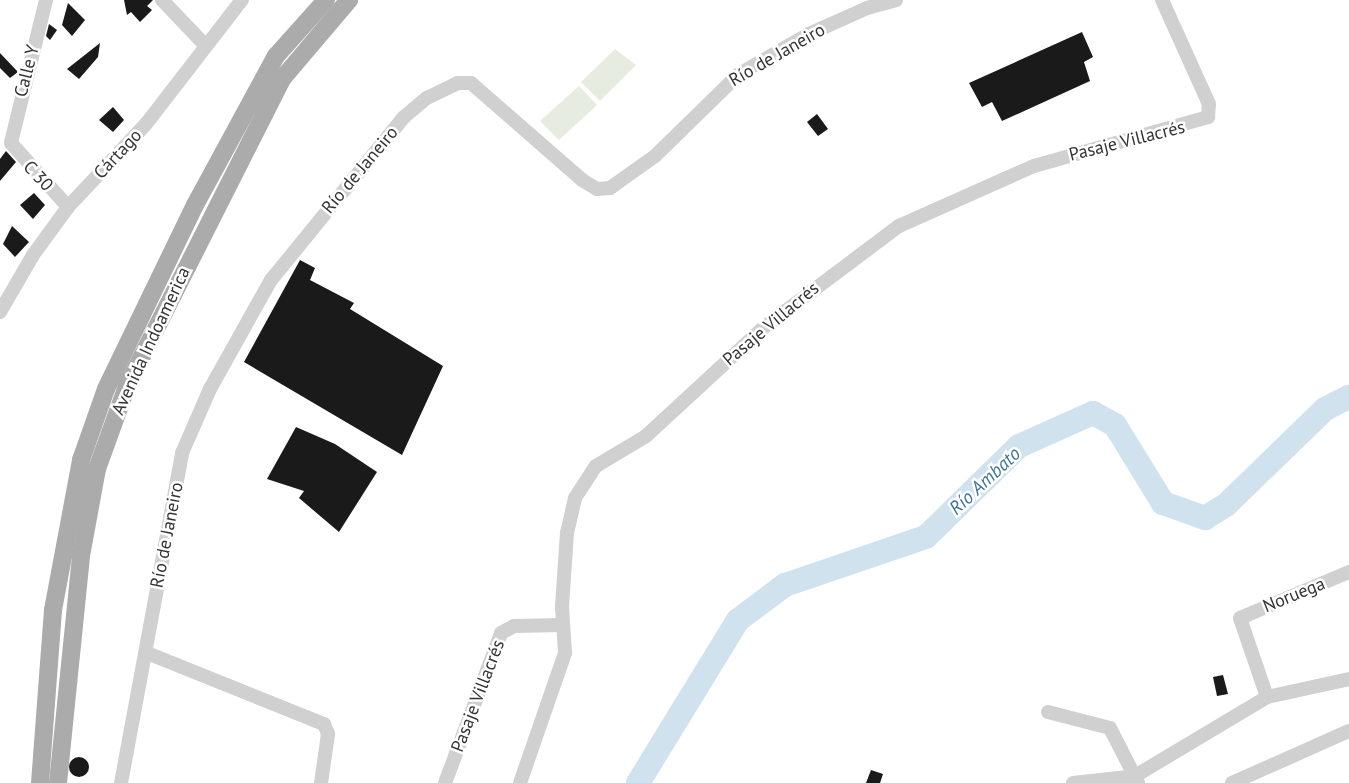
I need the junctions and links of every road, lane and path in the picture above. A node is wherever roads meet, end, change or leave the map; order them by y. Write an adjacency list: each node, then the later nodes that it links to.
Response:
1 (46, 0): 9 (street, Calle Y)
2 (162, 0): 8 (street)
3 (242, 0): 8 (street, Cártago)
4 (326, 0): 20 (main road, Avenida Indoamerica)
5 (349, 0): 21 (main road, Avenida Indoamerica)
6 (896, 0): 14 (street, Río de Janeiro)
7 (1162, 0): 13 (street, Pasaje Villacrés)
8 (205, 45): 10 (street, Cártago)
9 (11, 143): 10 (street, C 30)
10 (68, 207): 11 (street, Cártago)
11 (0, 312)
12 (1349, 572): 16 (street, Noruega)
13 (563, 625): 24 (street, Pasaje Villacrés); 25 (street)
14 (147, 653): 22 (street, Río de Janeiro); 23 (street)
15 (1349, 679): 16 (street)
16 (1266, 697): 19 (street)
17 (1048, 712): 19 (street)
18 (1349, 731): 27 (street)
19 (1136, 780): 26 (street)
20 (40, 783)
21 (58, 783)
22 (120, 783)
23 (321, 783)
24 (445, 783)
25 (520, 783)
26 (1073, 783)
27 (1232, 783)

